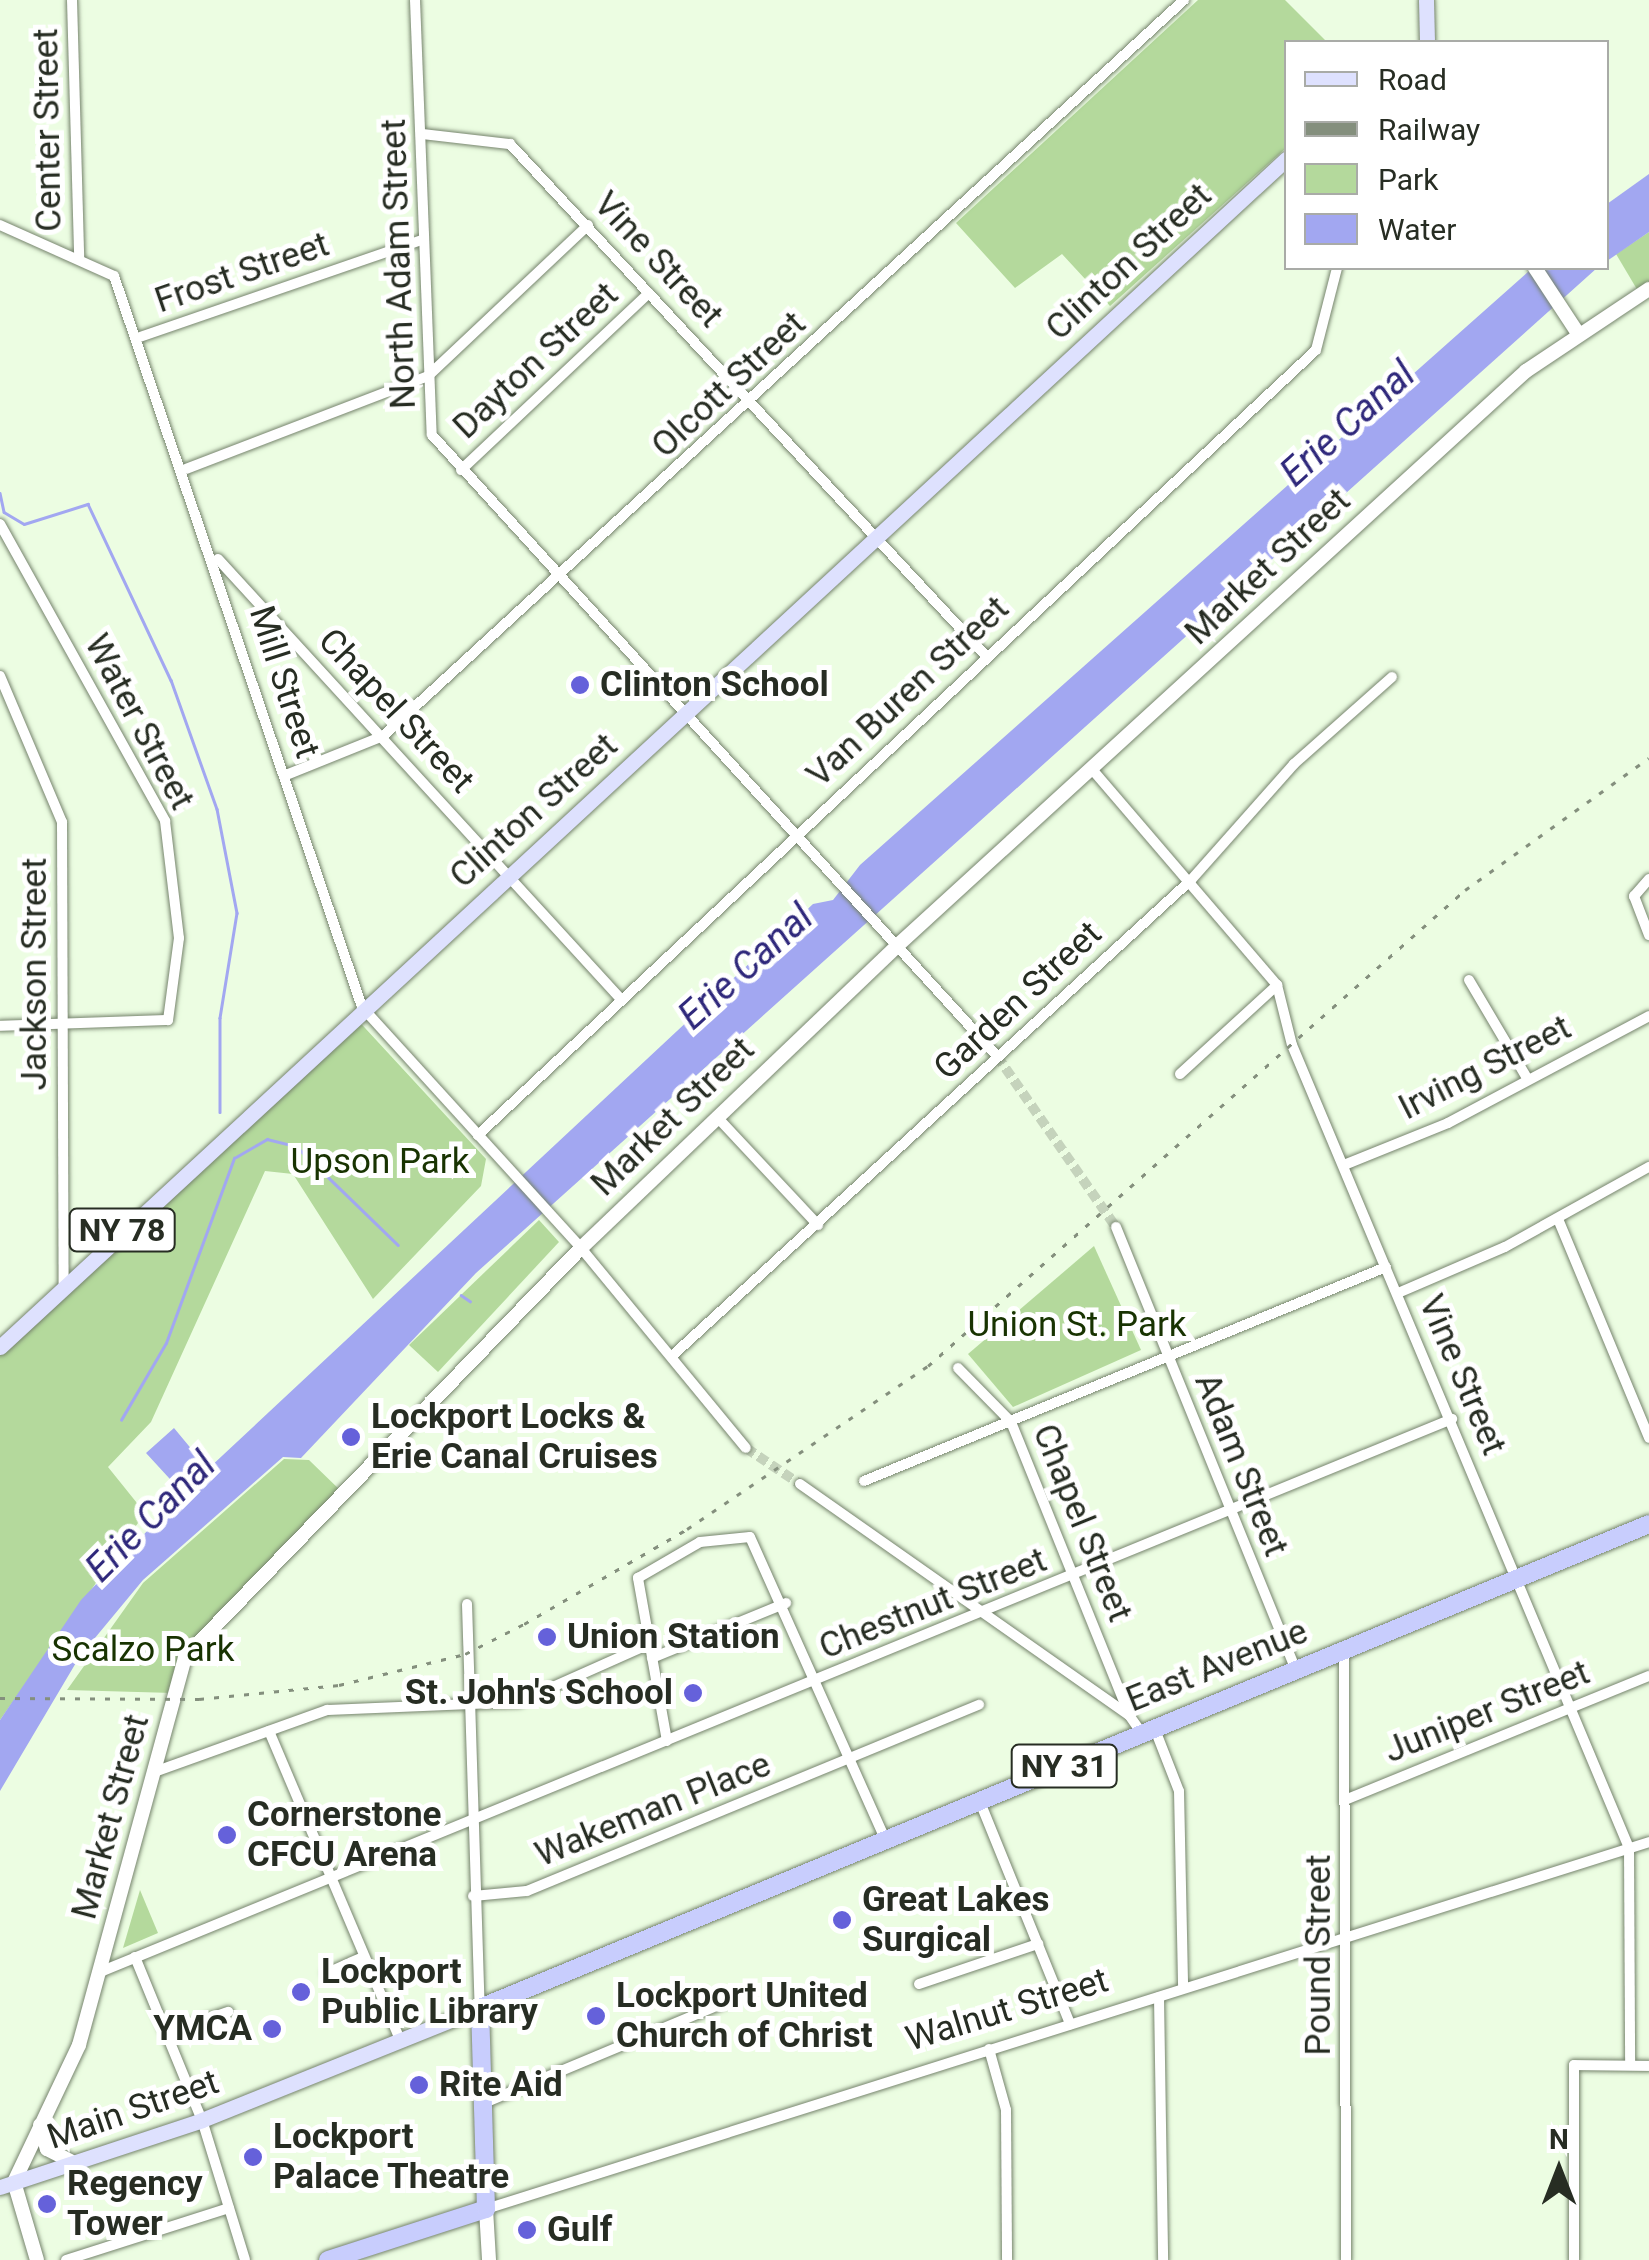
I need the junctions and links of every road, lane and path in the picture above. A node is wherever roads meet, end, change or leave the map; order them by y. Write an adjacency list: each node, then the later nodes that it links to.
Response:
1 (72, 0): 11 (street, Center Street)
2 (414, 0): 6 (street, North Adam Street)
3 (1184, 0): 19 (street, Olcott Street)
4 (1426, 0): 5 (main road)
5 (1427, 40)
6 (423, 134): 9 (street, Vine Street); 10 (street, North Adam Street)
7 (1284, 160): 23 (main road, Clinton Street / NY 78)
8 (0, 225): 11 (street, Mill Street)
9 (588, 225): 15 (street, Vine Street); 18 (street)
10 (422, 240): 17 (street, Frost Street); 18 (street, North Adam Street)
11 (79, 258): 17 (street, Mill Street)
12 (1336, 270): 26 (street, Van Buren Street)
13 (1536, 270): 16 (street)
14 (1649, 289): 16 (street, Market Street)
15 (649, 292): 19 (street, Vine Street); 21 (street, Dayton Street)
16 (1577, 332): 31 (street, Market Street)
17 (137, 338): 20 (street, Mill Street)
18 (428, 376): 20 (street); 21 (street, North Adam Street)
19 (753, 402): 23 (street, Vine Street); 25 (street, Olcott Street)
20 (186, 469): 24 (street, Mill Street)
21 (461, 470): 25 (street, North Adam Street)
22 (0, 524): 44 (street, Water Street)
23 (874, 538): 26 (street, Vine Street); 29 (main road, Clinton Street / NY 78)
24 (212, 553): 30 (street, Chapel Street); 32 (street, Mill Street)
25 (560, 577): 29 (street, North Adam Street); 30 (street, Olcott Street)
26 (986, 656): 33 (street, Van Buren Street)
27 (0, 676): 44 (street, Jackson Street)
28 (1392, 677): 36 (street, Garden Street)
29 (683, 716): 33 (street, North Adam Street); 34 (main road, Clinton Street / NY 78)
30 (383, 736): 32 (street, Olcott Street); 34 (street, Chapel Street)
31 (1091, 768): 36 (street, Vine Street); 38 (street, Market Street)
32 (286, 775): 42 (street, Mill Street)
33 (797, 834): 38 (street, North Adam Street); 41 (street, Van Buren Street)
34 (509, 873): 41 (street, Chapel Street); 42 (main road, Clinton Street / NY 78)
35 (1649, 879): 37 (street)
36 (1191, 880): 40 (street, Vine Street); 46 (street, Garden Street)
37 (1649, 935)
38 (898, 946): 46 (street); 49 (street, Market Street)
39 (1469, 980): 48 (street)
40 (1277, 985): 47 (street); 51 (street, Vine Street)
41 (619, 997): 50 (street, Van Buren Street)
42 (362, 1007): 50 (street, Mill Street); 58 (main road, Clinton Street / NY 78)
43 (1649, 1016): 48 (street, Irving Street)
44 (64, 1025): 45 (street); 58 (street, Jackson Street)
45 (0, 1026)
46 (998, 1056): 54 (street, Garden Street)
47 (1180, 1074)
48 (1527, 1078): 51 (street, Irving Street)
49 (718, 1117): 54 (street); 56 (street, Market Street)
50 (478, 1135): 56 (street, Mill Street)
51 (1344, 1165): 57 (street, Vine Street)
52 (1649, 1168): 53 (street)
53 (1558, 1218): 59 (street); 66 (street)
54 (818, 1225): 61 (street, Garden Street)
55 (1116, 1226): 62 (street, Adam Street)
56 (581, 1248): 61 (street, Mill Street); 91 (street, Market Street)
57 (1386, 1267): 59 (street, Vine Street); 62 (street)
58 (64, 1284): 60 (main road, Clinton Street / NY 78)
59 (1398, 1293): 64 (street, Vine Street)
60 (0, 1347)
61 (672, 1356): 67 (street, Mill Street)
62 (1167, 1358): 65 (street); 70 (street, Adam Street)
63 (958, 1368): 65 (street, Chapel Street)
64 (1452, 1419): 70 (street, Chestnut Street); 73 (street, Vine Street)
65 (1012, 1422): 68 (street); 72 (street, Chapel Street)
66 (1649, 1438)
67 (746, 1448)
68 (864, 1481)
69 (800, 1484): 76 (street)
70 (1232, 1514): 72 (street, Chestnut Street); 80 (street, Adam Street)
71 (1649, 1524): 73 (highway, East Avenue / NY 31)
72 (1076, 1576): 76 (street, Chestnut Street); 86 (street, Chapel Street)
73 (1517, 1579): 78 (highway, East Avenue / NY 31); 85 (street, Vine Street)
74 (786, 1603): 77 (street); 79 (street); 82 (street)
75 (466, 1604): 83 (street)
76 (978, 1614): 82 (street, Chestnut Street); 86 (street)
77 (649, 1644): 79 (street); 83 (street)
78 (1344, 1649): 80 (highway, East Avenue / NY 31); 92 (street, Pound Street)
79 (652, 1658): 89 (street)
80 (1294, 1668): 87 (highway, East Avenue / NY 31)
81 (1649, 1676): 85 (street, Juniper Street)
82 (817, 1680): 89 (street, Chestnut Street); 90 (street)
83 (466, 1704): 88 (street); 94 (street)
84 (979, 1704): 90 (street, Wakeman Place)
85 (1570, 1708): 92 (street, Juniper Street); 97 (street, Vine Street)
86 (1130, 1715): 87 (street)
87 (1148, 1730): 93 (highway, East Avenue / NY 31); 107 (street)
88 (269, 1731): 91 (street); 98 (street)
89 (667, 1741): 94 (street, Chestnut Street)
90 (850, 1760): 95 (street); 99 (street, Wakeman Place)
91 (154, 1772): 104 (street, Market Street)
92 (1346, 1800): 100 (street, Pound Street)
93 (980, 1802): 95 (highway, East Avenue / NY 31); 101 (street)
94 (470, 1821): 98 (street, Chestnut Street); 99 (street)
95 (884, 1837): 110 (highway, East Avenue / NY 31)
96 (1649, 1842): 97 (street, Walnut Street)
97 (1629, 1848): 100 (street, Walnut Street); 116 (street, Vine Street)
98 (330, 1877): 102 (street, Chestnut Street); 103 (street)
99 (474, 1896): 110 (street)
100 (1347, 1938): 107 (street, Walnut Street); 132 (street, Pound Street)
101 (1038, 1944): 106 (street); 112 (street)
102 (135, 1957): 104 (street, Chestnut Street); 113 (street)
103 (361, 1958): 105 (street); 114 (street)
104 (100, 1972): 120 (street, Market Street)
105 (327, 1973)
106 (919, 1984)
107 (1182, 1988): 108 (street, Walnut Street)
108 (1158, 1997): 112 (street, Walnut Street); 131 (street)
109 (731, 2000): 118 (street)
110 (480, 2008): 114 (main road, Main Street); 118 (highway)
111 (228, 2012): 113 (street)
112 (1070, 2024): 115 (street, Walnut Street)
113 (167, 2033): 119 (street)
114 (398, 2037): 119 (main road, Main Street)
115 (990, 2049): 124 (street, Walnut Street); 130 (street)
116 (1630, 2065): 117 (street); 133 (street)
117 (1649, 2066)
118 (482, 2104): 124 (highway)
119 (201, 2116): 121 (main road, Main Street); 123 (street)
120 (40, 2125): 121 (street); 122 (street, Market Street)
121 (68, 2160): 122 (main road, Main Street)
122 (8, 2180): 125 (street)
123 (229, 2208): 126 (street); 127 (street)
124 (486, 2209): 128 (highway, Walnut Street); 129 (street)
125 (38, 2260)
126 (66, 2260)
127 (245, 2260)
128 (328, 2260)
129 (489, 2260)
130 (1007, 2260)
131 (1163, 2260)
132 (1346, 2260)
133 (1574, 2260)

